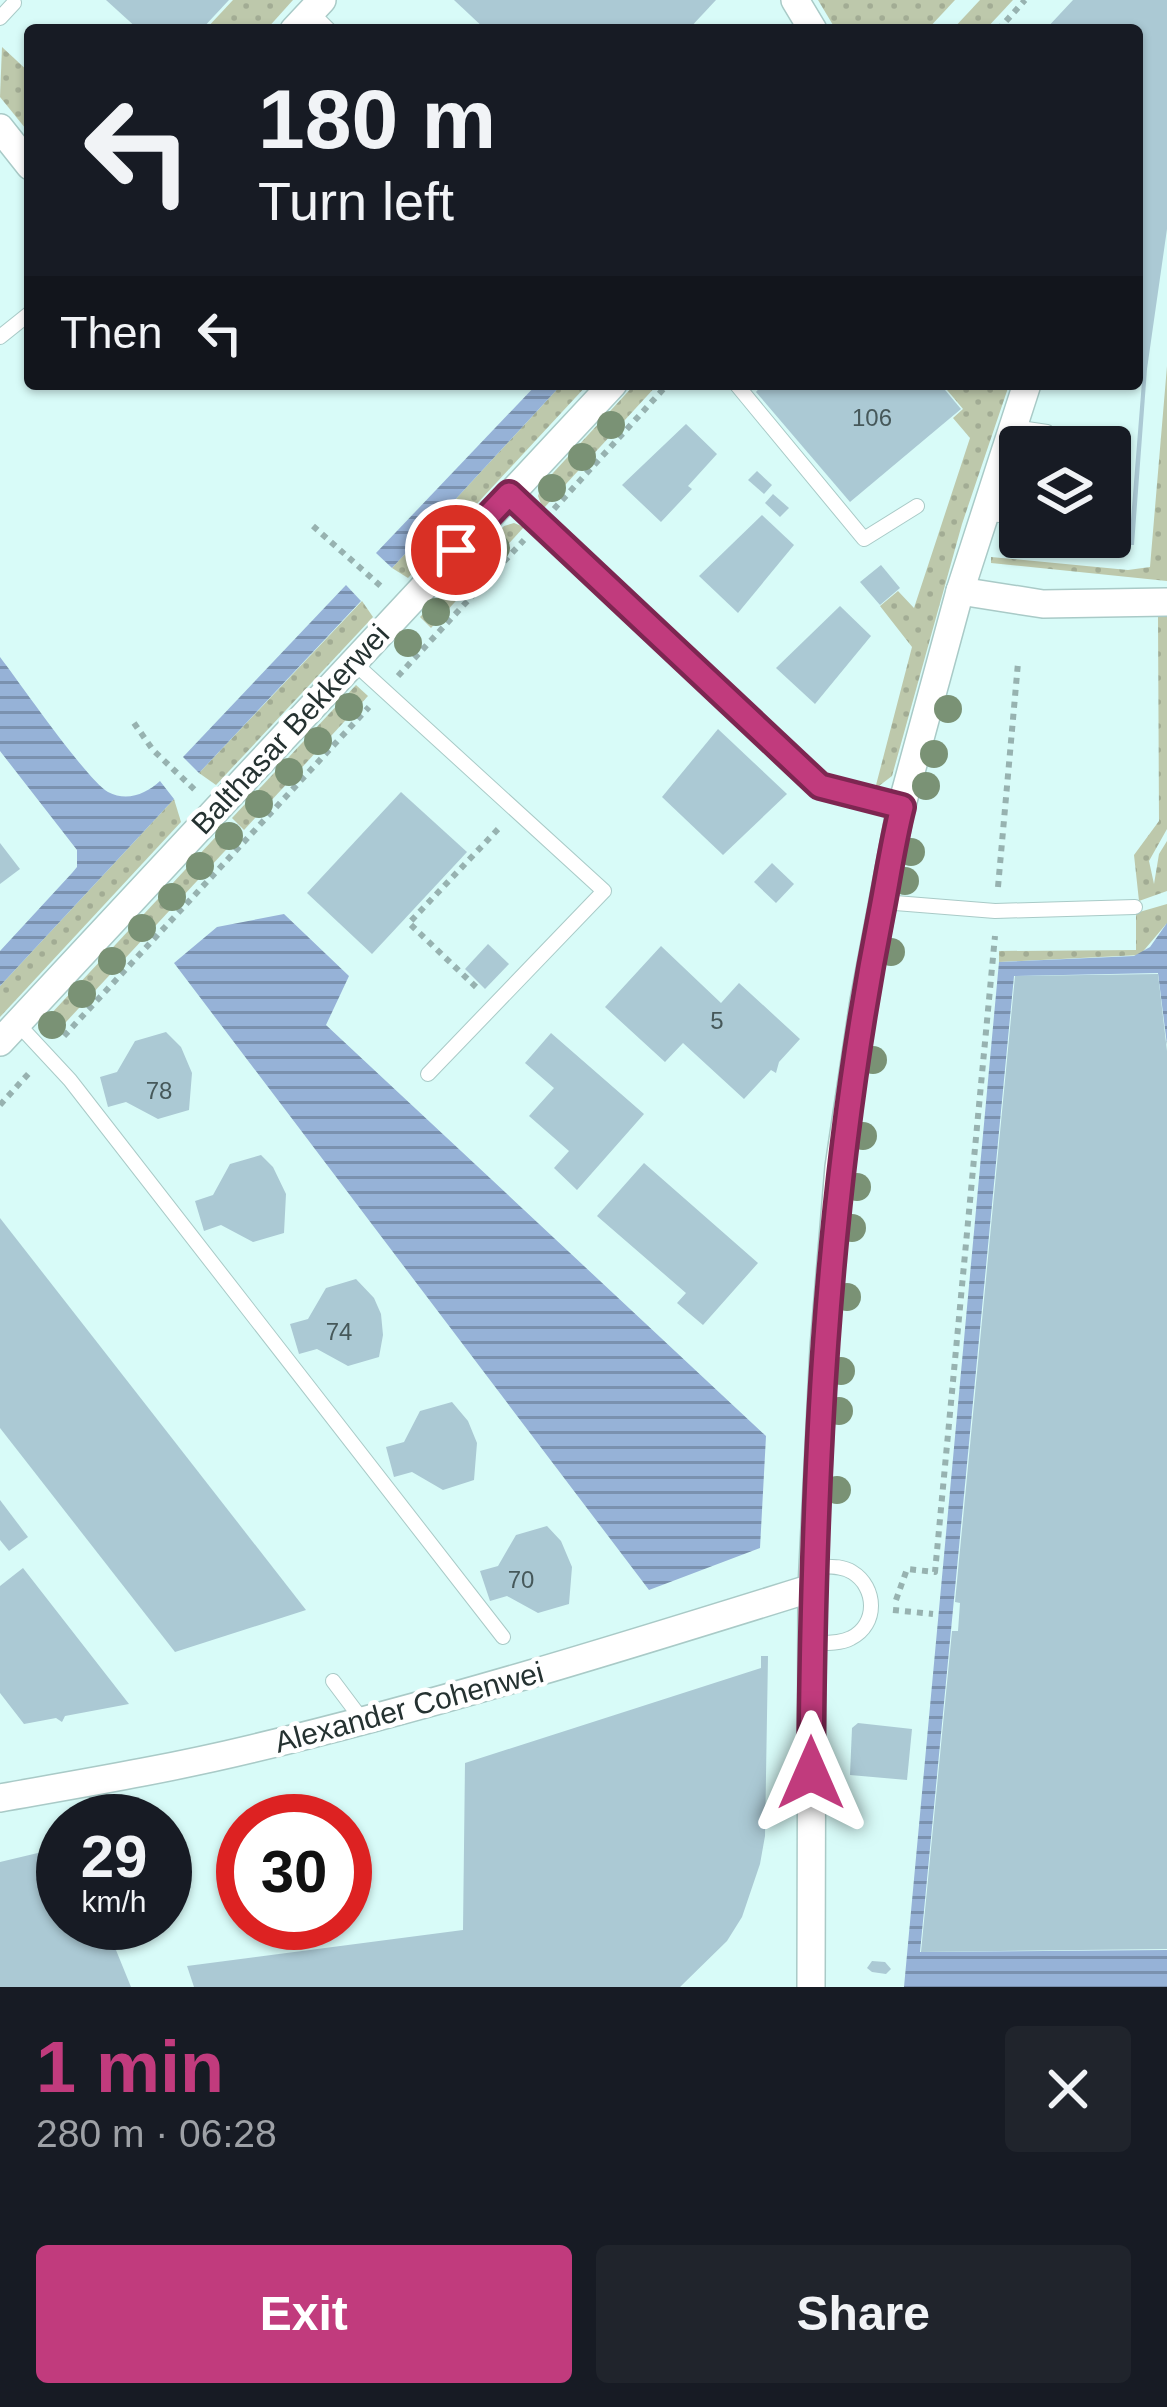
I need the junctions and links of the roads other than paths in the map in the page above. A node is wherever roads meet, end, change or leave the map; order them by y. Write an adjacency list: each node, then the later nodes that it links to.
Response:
1 (14, 3): 2 (lane)
2 (0, 18)
3 (0, 128): 4 (street)
4 (24, 158)
5 (24, 318): 6 (lane)
6 (0, 337)
7 (607, 390): 12 (street, Balthasar Bekkerwei)
8 (741, 390): 13 (lane)
9 (1025, 390): 10 (street)
10 (1015, 426)
11 (999, 473): 14 (street)
12 (509, 494): 18 (street, Balthasar Bekkerwei); 19 (lane)
13 (917, 506)
14 (985, 514): 15 (lane); 16 (street)
15 (999, 515)
16 (960, 591): 17 (street); 19 (street)
17 (1167, 602)
18 (352, 661): 22 (street, Balthasar Bekkerwei); 23 (lane)
19 (902, 807): 20 (street)
20 (883, 902): 21 (lane); 24 (street)
21 (1135, 907)
22 (9, 1032): 25 (lane, Balthasar Bekkerwei)
23 (428, 1074)
24 (812, 1577): 26 (street); 26 (lane); 28 (street, Alexander Cohenwei)
25 (503, 1637)
26 (812, 1643): 30 (street)
27 (333, 1681): 28 (lane)
28 (363, 1720): 29 (street, Alexander Cohenwei)
29 (0, 1798)
30 (811, 1987)

